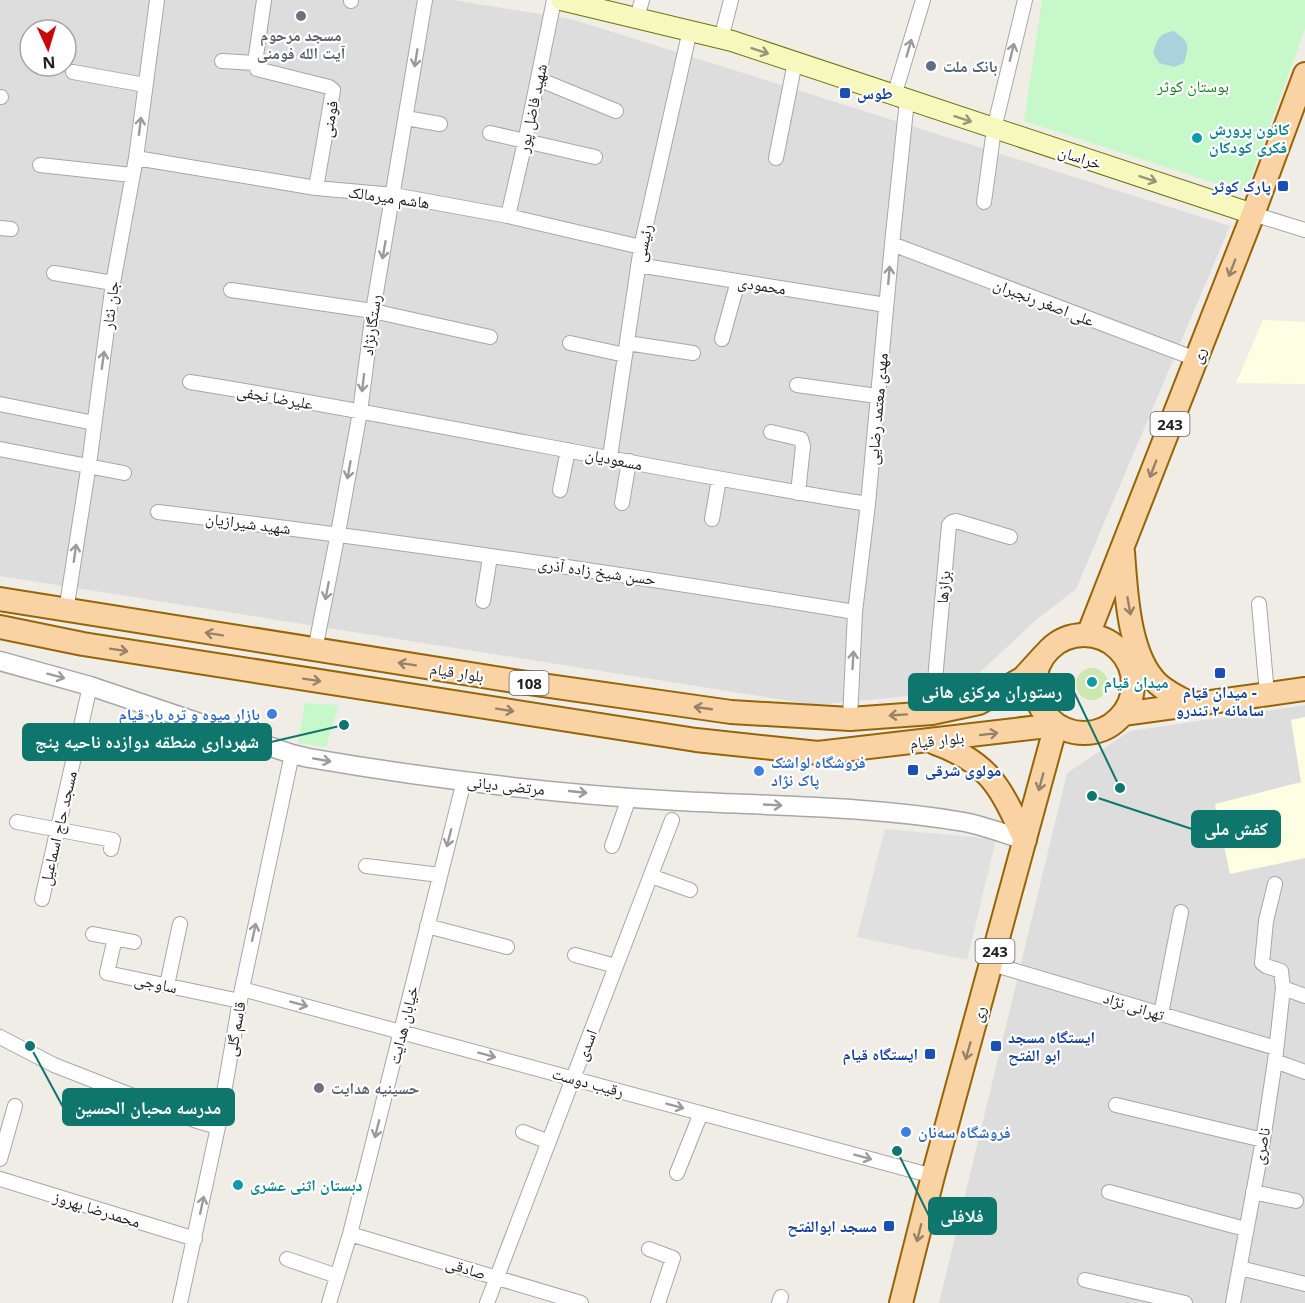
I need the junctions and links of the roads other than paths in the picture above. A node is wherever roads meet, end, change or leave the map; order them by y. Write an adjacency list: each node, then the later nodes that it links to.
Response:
1 (157, 0): 17 (street, جان نثار)
2 (264, 0): 13 (street)
3 (425, 0): 20 (street, رستگارنژاد, one-way to 20)
4 (562, 0): 8 (main road, خراسان); 16 (street, شهید فاضل پور)
5 (731, 0): 10 (street)
6 (923, 0): 18 (street, مهدی معتمد رضایی, one-way to 6)
7 (1025, 0): 22 (street, one-way to 7)
8 (640, 9): 9 (main road, خراسان)
9 (690, 30): 10 (main road, خراسان); 37 (street, رئیسی)
10 (721, 39): 12 (main road, خراسان, one-way to 12)
11 (222, 61): 13 (street)
12 (795, 62): 18 (main road, خراسان); 27 (street)
13 (255, 63): 30 (street, فومنی)
14 (78, 73): 17 (street)
15 (1305, 74): 33 (main road, ری / 243)
16 (538, 79): 19 (street); 24 (street, شهید فاضل پور)
17 (145, 85): 26 (street, جان نثار, one-way to 17)
18 (901, 98): 22 (main road, خراسان, one-way to 22); 36 (street, مهدی معتمد رضایی)
19 (616, 111)
20 (406, 118): 21 (street); 31 (street, رستگارنژاد)
21 (440, 124)
22 (994, 129): 32 (street); 33 (main road, خراسان, one-way to 33)
23 (490, 133): 24 (street)
24 (525, 142): 25 (street); 34 (street, شهید فاضل پور)
25 (595, 157)
26 (135, 158): 29 (street, جان نثار); 30 (street, هاشم میرمالک)
27 (776, 159)
28 (40, 165): 29 (street)
29 (132, 174): 41 (street, جان نثار)
30 (316, 188): 31 (street, هاشم میرمالک)
31 (393, 195): 34 (street, هاشم میرمالک); 44 (street, رستگارنژاد, one-way to 44)
32 (984, 202)
33 (1253, 214): 35 (street); 50 (main road, ری / 243, one-way to 50)
34 (508, 216): 37 (street, هاشم میرمالک)
35 (1305, 230)
36 (892, 244): 43 (street, مهدی معتمد رضایی, one-way to 36); 50 (street, علی اصغر رنجبران)
37 (641, 247): 38 (street, رئیسی)
38 (638, 265): 40 (street, محمودی); 48 (street, رئیسی)
39 (54, 273): 41 (street)
40 (738, 281): 43 (street, محمودی); 46 (street)
41 (113, 283): 56 (street, جان نثار, one-way to 41)
42 (231, 290): 44 (street)
43 (886, 305): 53 (street, مهدی معتمد رضایی)
44 (372, 311): 45 (street); 55 (street, رستگارنژاد, one-way to 55)
45 (490, 337)
46 (722, 339)
47 (570, 343): 48 (street)
48 (626, 349): 49 (street); 60 (street, رئیسی)
49 (693, 353)
50 (1196, 359): 73 (main road, ری / 243, one-way to 73)
51 (190, 382): 55 (street, علیرضا نجفی)
52 (797, 385): 53 (street)
53 (878, 396): 68 (street, مهدی معتمد رضایی)
54 (0, 404): 56 (street)
55 (360, 412): 59 (street, مسعودیان); 71 (street, رستگارنژاد, one-way to 71)
56 (94, 423): 62 (street, جان نثار)
57 (771, 432): 66 (street)
58 (0, 449): 62 (street)
59 (568, 450): 60 (street, مسعودیان); 65 (street)
60 (610, 458): 61 (street, مسعودیان)
61 (629, 461): 64 (street, مسعودیان); 67 (street)
62 (87, 468): 63 (street); 78 (street, جان نثار, one-way to 62)
63 (124, 473)
64 (719, 479): 66 (street, مسعودیان); 70 (street)
65 (560, 490)
66 (798, 493): 68 (street, مسعودیان)
67 (621, 503)
68 (868, 504): 79 (street, مهدی معتمد رضایی)
69 (158, 512): 71 (street, شهید شیرازیان)
70 (712, 519)
71 (338, 533): 74 (street, حسن شیخ زاده آذری); 82 (street, رستگارنژاد, one-way to 82)
72 (1010, 537): 89 (street, بزازها)
73 (1122, 548): 81 (main road, ری / 243); 88 (main road, one-way to 88)
74 (490, 557): 76 (street); 79 (street, حسن شیخ زاده آذری)
75 (0, 599): 78 (main road, بلوار قیام / 108)
76 (483, 601)
77 (1259, 604): 87 (street)
78 (66, 611): 82 (main road, بلوار قیام / 108, one-way to 78)
79 (855, 612): 91 (street, مهدی معتمد رضایی, one-way to 79)
80 (0, 627): 93 (main road, بلوار قیام / 108, one-way to 93)
81 (1088, 635): 83 (main road); 90 (main road)
82 (315, 650): 91 (main road, بلوار قیام / 108, one-way to 82)
83 (1044, 655): 89 (main road, بلوار قیام / 108); 92 (main road)
84 (1, 666): 85 (street, مرتضی دیانی, one-way to 85)
85 (90, 686): 94 (street, مرتضی دیانی); 99 (street, مسجد حاج اسماعیل)
86 (1305, 689): 87 (main road)
87 (1267, 694): 88 (main road)
88 (1193, 705): 90 (main road)
89 (932, 712): 91 (main road, بلوار قیام / 108, one-way to 91); 93 (main road)
90 (1123, 714): 92 (main road)
91 (850, 718)
92 (1056, 725): 93 (main road, بلوار قیام / 108, one-way to 92); 100 (main road, ری / 243, one-way to 100)
93 (931, 741): 100 (main road)
94 (292, 754): 95 (street, مرتضی دیانی, one-way to 95); 121 (street, قاسم گلی, one-way to 94)
95 (464, 781): 96 (street, مرتضی دیانی, one-way to 96); 104 (street, خیابان‌ هدایت, one-way to 104)
96 (629, 798): 100 (street, مرتضی دیانی, one-way to 100); 101 (street)
97 (672, 820): 105 (street, اسدی)
98 (17, 822): 99 (street)
99 (58, 829): 102 (street); 108 (street, مسجد حاج اسماعیل)
100 (1025, 840): 117 (main road, ری / 243)
101 (612, 846)
102 (111, 849)
103 (366, 866): 104 (street)
104 (440, 875): 111 (street, خیابان‌ هدایت)
105 (651, 876): 107 (street); 118 (street, اسدی)
106 (1275, 884): 120 (street)
107 (690, 890)
108 (42, 899)
109 (1181, 912): 123 (street)
110 (180, 924): 119 (street)
111 (427, 926): 115 (street); 124 (street, خیابان‌ هدایت)
112 (93, 934): 113 (street)
113 (115, 938): 114 (street); 119 (street, ساوجی)
114 (134, 942)
115 (507, 947)
116 (575, 955): 118 (street)
117 (992, 964): 123 (street, تهرانی نژاد); 138 (main road, ری / 243, one-way to 138)
118 (616, 966): 128 (street, اسدی)
119 (167, 985): 121 (street, ساوجی)
120 (1283, 988): 122 (street); 126 (street, ناصری)
121 (241, 995): 124 (street, رقیب دوست, one-way to 124); 132 (street, قاسم گلی)
122 (1305, 996)
123 (1161, 1014): 126 (street, تهرانی نژاد)
124 (401, 1032): 128 (street, رقیب دوست, one-way to 128); 144 (street, خیابان‌ هدایت, one-way to 144)
125 (0, 1037): 132 (street)
126 (1275, 1054): 127 (street, تهرانی نژاد); 134 (street, ناصری)
127 (1305, 1072)
128 (573, 1078): 131 (street, رقیب دوست, one-way to 131); 135 (street, اسدی)
129 (1116, 1105): 134 (street)
130 (15, 1106): 136 (street)
131 (701, 1113): 137 (street); 138 (street, رقیب دوست, one-way to 138)
132 (218, 1127): 145 (street, قاسم گلی, one-way to 132)
133 (523, 1132): 135 (street)
134 (1263, 1140): 141 (street, ناصری)
135 (549, 1142): 150 (street, اسدی)
136 (0, 1159)
137 (677, 1173)
138 (933, 1176): 158 (main road, ری / 243, one-way to 158)
139 (0, 1179): 145 (street, محمدرضا بهروز)
140 (1109, 1192): 143 (street)
141 (1253, 1192): 142 (street); 143 (street, ناصری)
142 (1296, 1201)
143 (1245, 1229): 148 (street, ناصری)
144 (350, 1234): 149 (street, خیابان‌ هدایت); 150 (street, صادقی)
145 (195, 1239): 153 (street, قاسم گلی)
146 (649, 1249): 157 (street)
147 (287, 1259): 149 (street)
148 (1240, 1269): 152 (street); 160 (street, ناصری)
149 (337, 1276): 154 (street, خیابان‌ هدایت)
150 (497, 1277): 155 (street, اسدی); 156 (street, صادقی)
151 (1085, 1280): 159 (street)
152 (1305, 1284)
153 (180, 1303)
154 (329, 1303)
155 (487, 1303)
156 (581, 1303)
157 (658, 1303)
158 (901, 1303)
159 (1185, 1303)
160 (1233, 1303)

